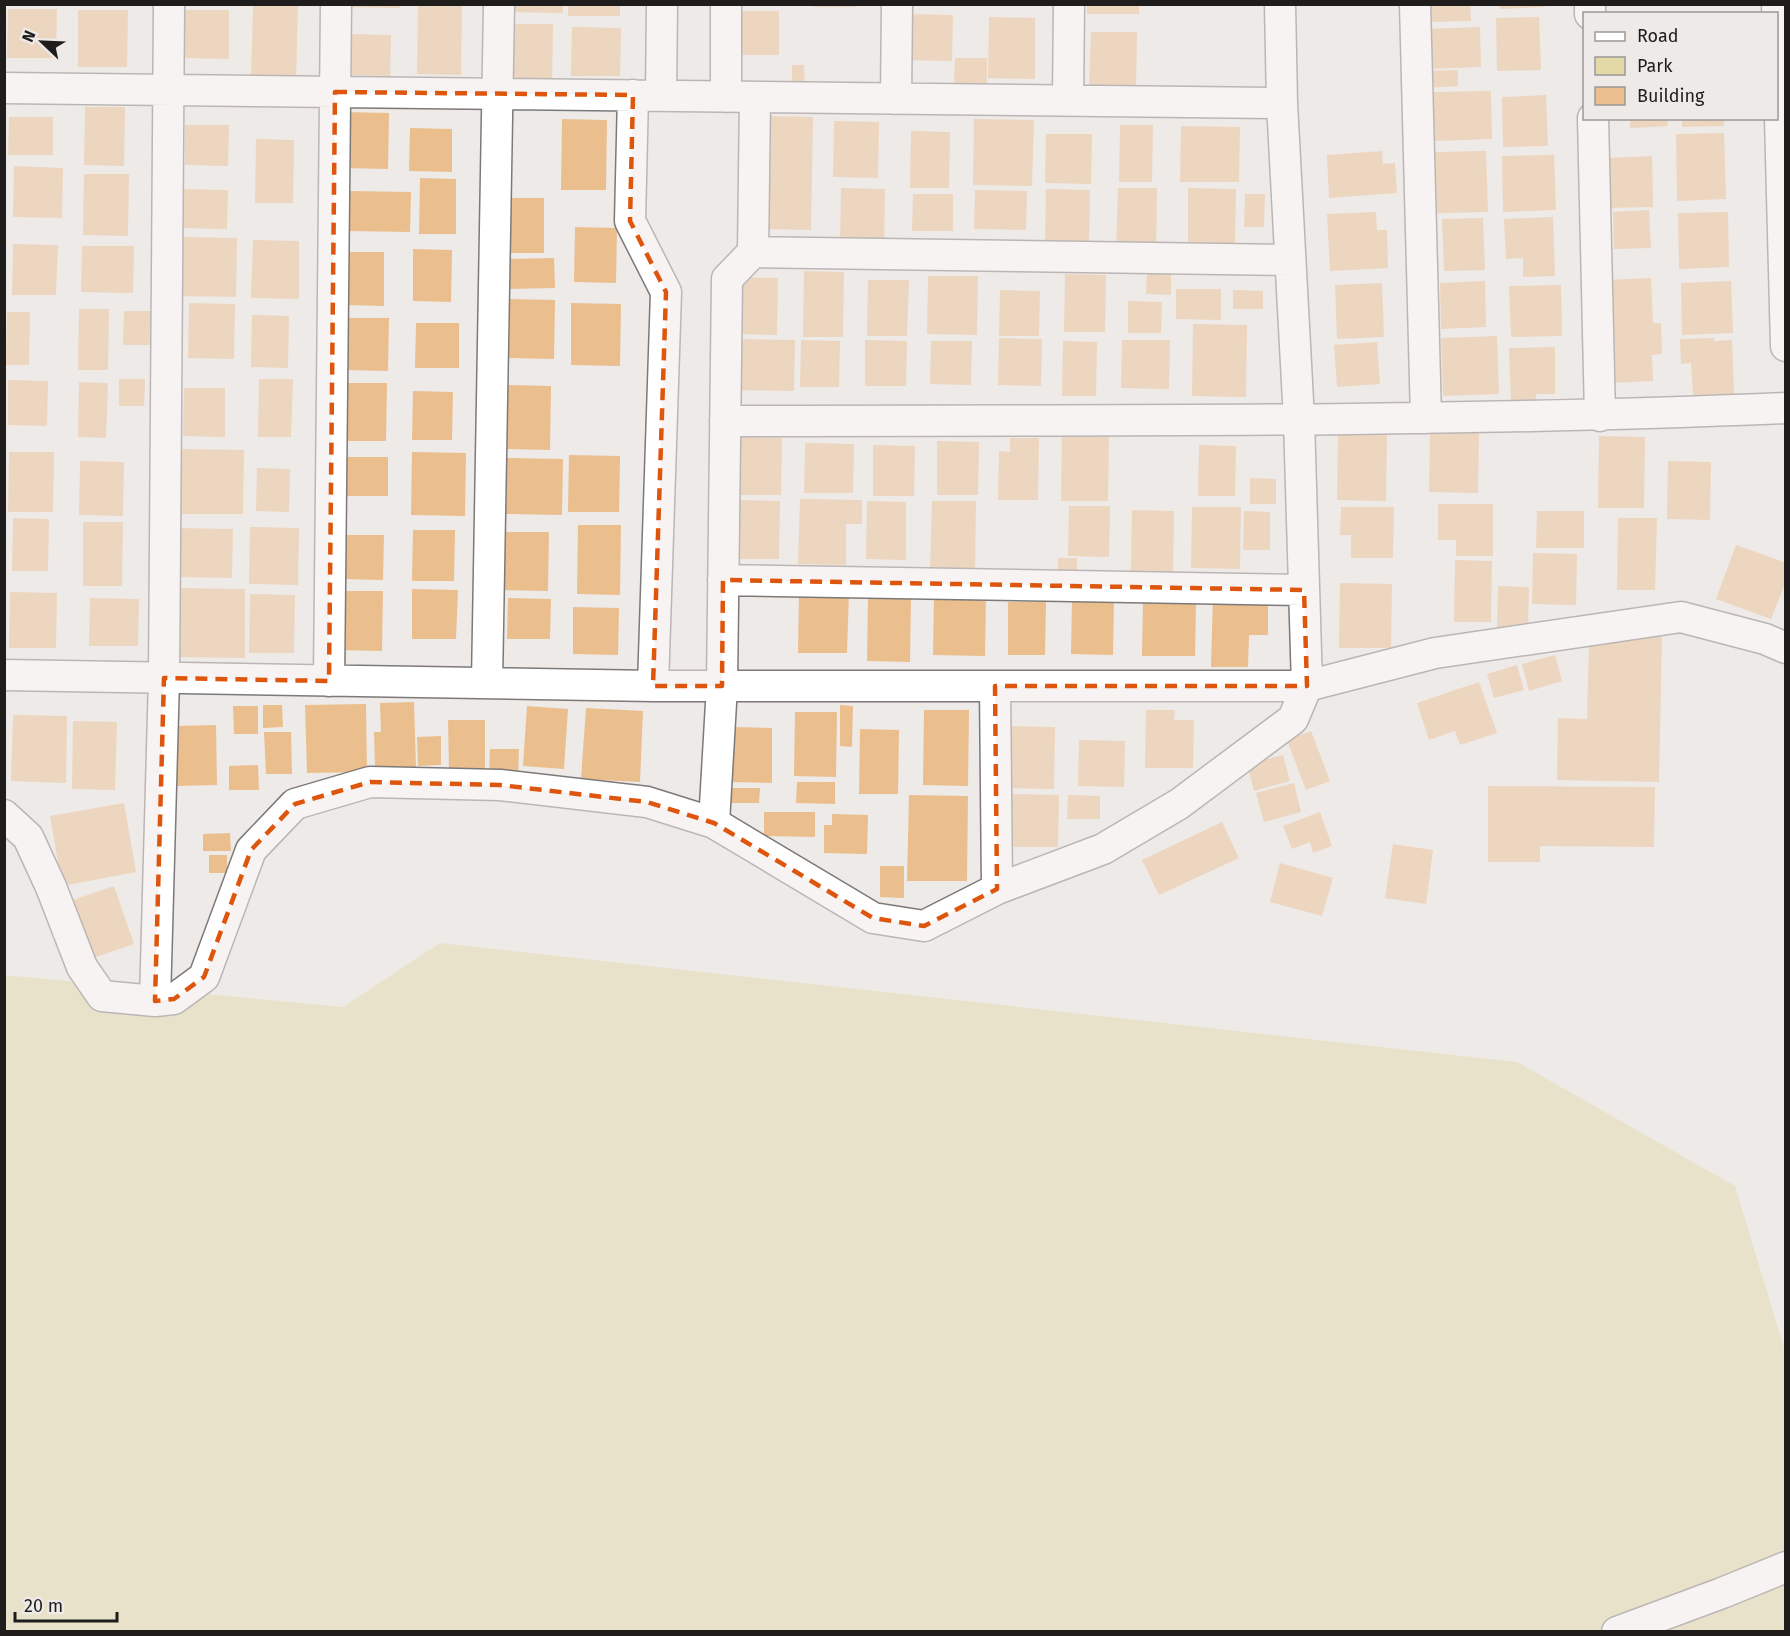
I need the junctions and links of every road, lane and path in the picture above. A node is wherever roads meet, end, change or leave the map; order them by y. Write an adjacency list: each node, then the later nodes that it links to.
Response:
1 (169, 4): 12 (street)
2 (336, 4): 13 (street)
3 (499, 4): 14 (street)
4 (662, 4): 15 (street)
5 (726, 4): 16 (street)
6 (897, 4): 18 (street)
7 (1069, 4): 19 (street)
8 (1280, 4): 20 (street)
9 (1415, 4): 27 (street)
10 (1778, 47): 24 (street)
11 (4, 88): 12 (street)
12 (168, 90): 13 (street); 34 (street)
13 (335, 92): 14 (street); 35 (street)
14 (498, 94): 15 (street); 36 (street)
15 (647, 95): 16 (street); 37 (street)
16 (726, 97): 17 (street)
17 (755, 97): 18 (street); 22 (street)
18 (896, 99): 19 (street)
19 (1068, 100): 20 (street)
20 (1282, 103): 23 (street)
21 (1593, 120): 26 (street)
22 (753, 252): 23 (street); 29 (street)
23 (1290, 260): 28 (street)
24 (1785, 346)
25 (1785, 408): 26 (street)
26 (1600, 416): 27 (street)
27 (1426, 418): 28 (street)
28 (1299, 420): 29 (street); 31 (street)
29 (725, 421): 30 (street)
30 (723, 580): 31 (street); 38 (street)
31 (1304, 590): 40 (street)
32 (1785, 648): 40 (street)
33 (4, 675): 34 (street)
34 (164, 678): 35 (street); 44 (street)
35 (328, 681): 36 (street)
36 (487, 683): 37 (street)
37 (653, 686): 38 (street)
38 (722, 686): 39 (street); 42 (street)
39 (995, 686): 40 (street); 43 (street)
40 (1307, 686): 43 (street)
41 (4, 815): 44 (street)
42 (714, 823): 43 (street); 44 (street)
43 (997, 889)
44 (155, 1001)
45 (1785, 1567): 46 (street)
46 (1617, 1632)

